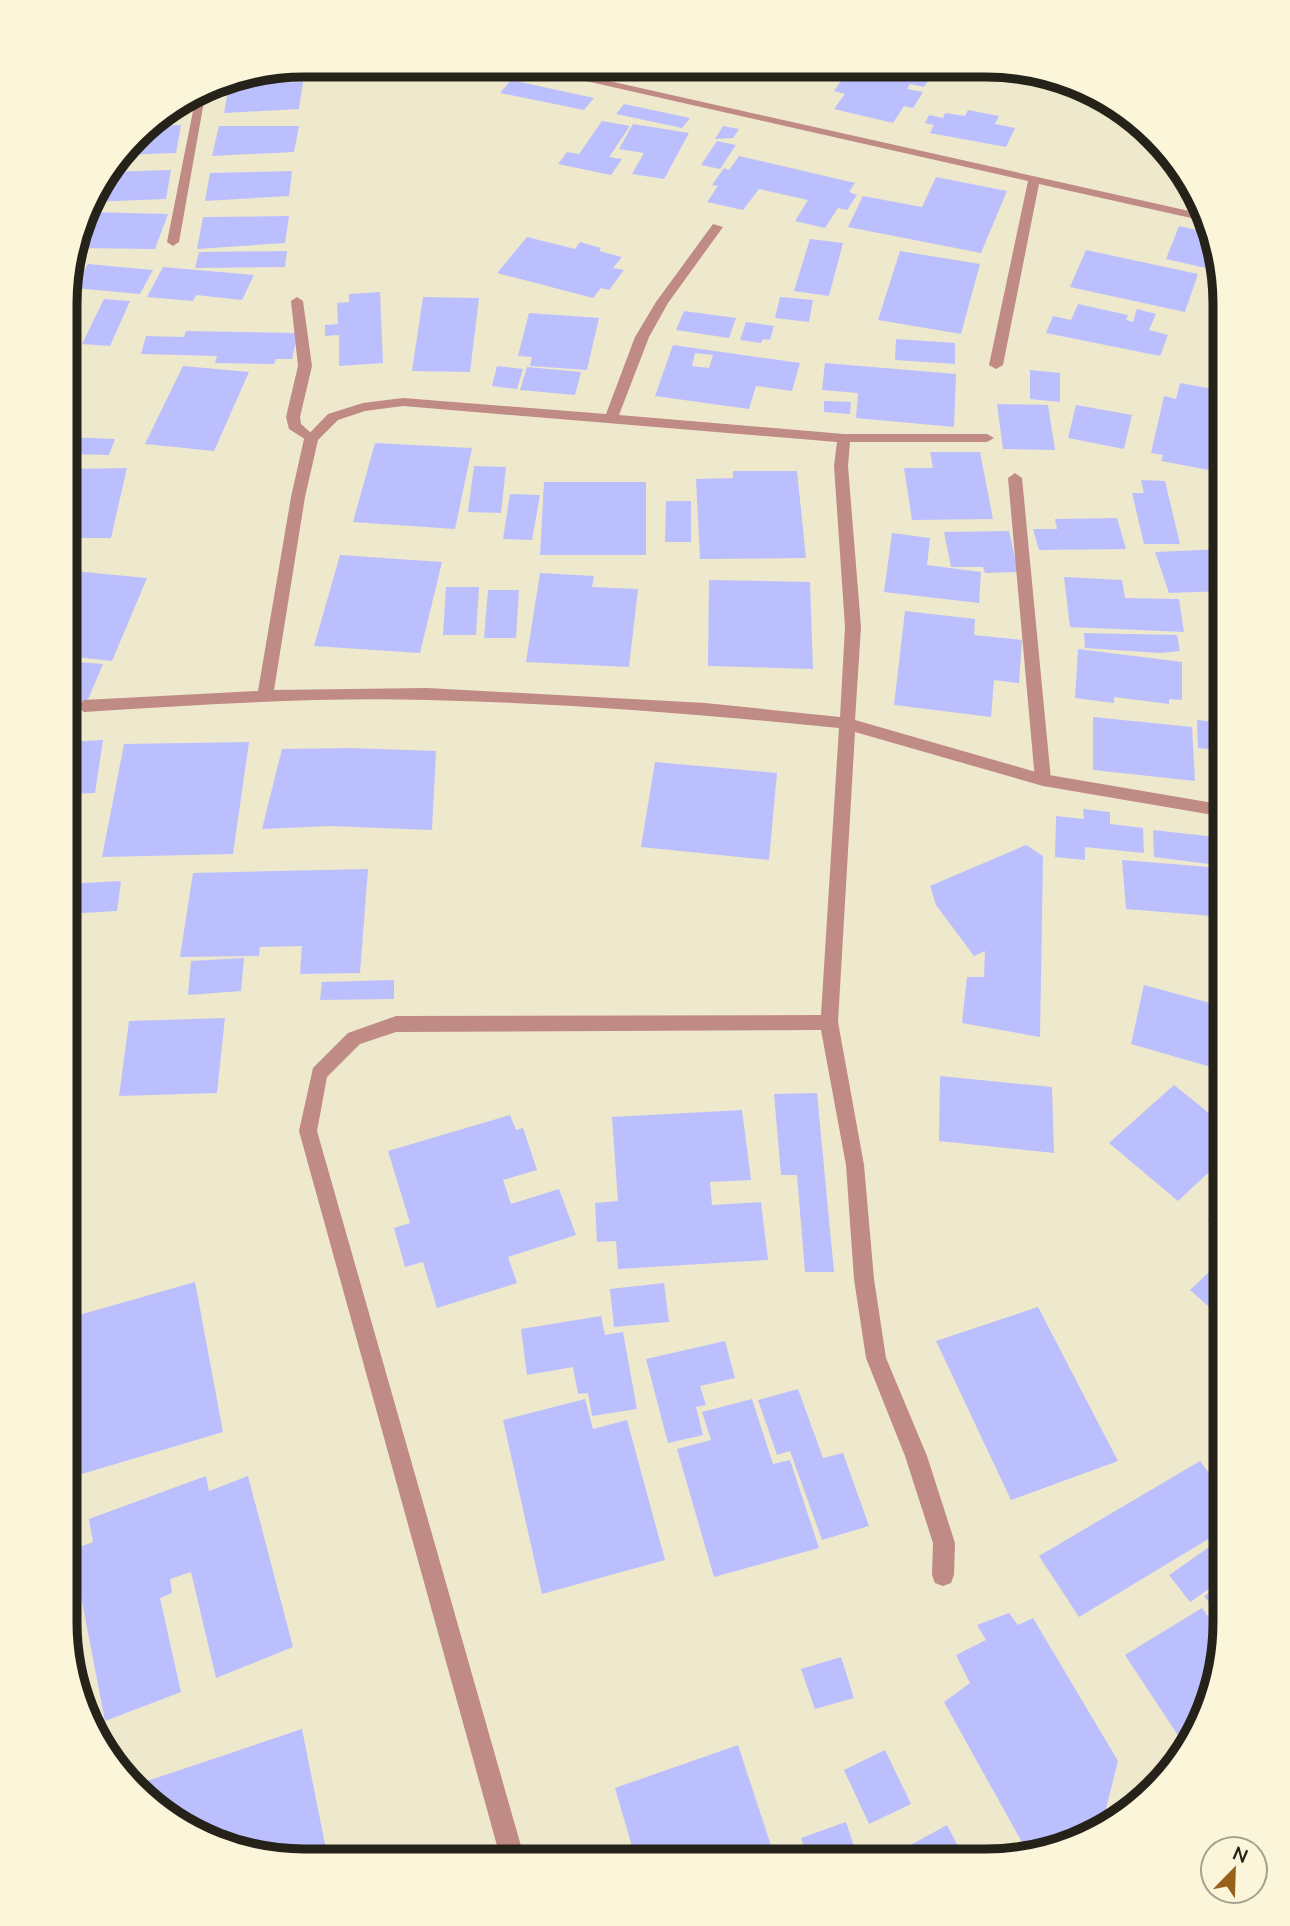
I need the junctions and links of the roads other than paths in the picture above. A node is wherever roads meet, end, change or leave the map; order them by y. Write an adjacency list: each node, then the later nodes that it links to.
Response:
1 (577, 77): 3 (street)
2 (200, 102): 6 (street)
3 (1034, 180): 4 (street); 8 (street)
4 (1196, 216)
5 (717, 227): 9 (street)
6 (173, 242)
7 (297, 301): 12 (street)
8 (996, 365)
9 (611, 419): 10 (street); 12 (street)
10 (844, 438): 11 (street); 16 (street)
11 (987, 438)
12 (311, 439): 14 (street)
13 (1015, 478): 17 (street)
14 (265, 696): 15 (street); 16 (street)
15 (84, 706)
16 (845, 723): 17 (street); 19 (street)
17 (1043, 780): 18 (street)
18 (1213, 809)
19 (829, 1022): 20 (street); 21 (street)
20 (943, 1575)
21 (510, 1849)

